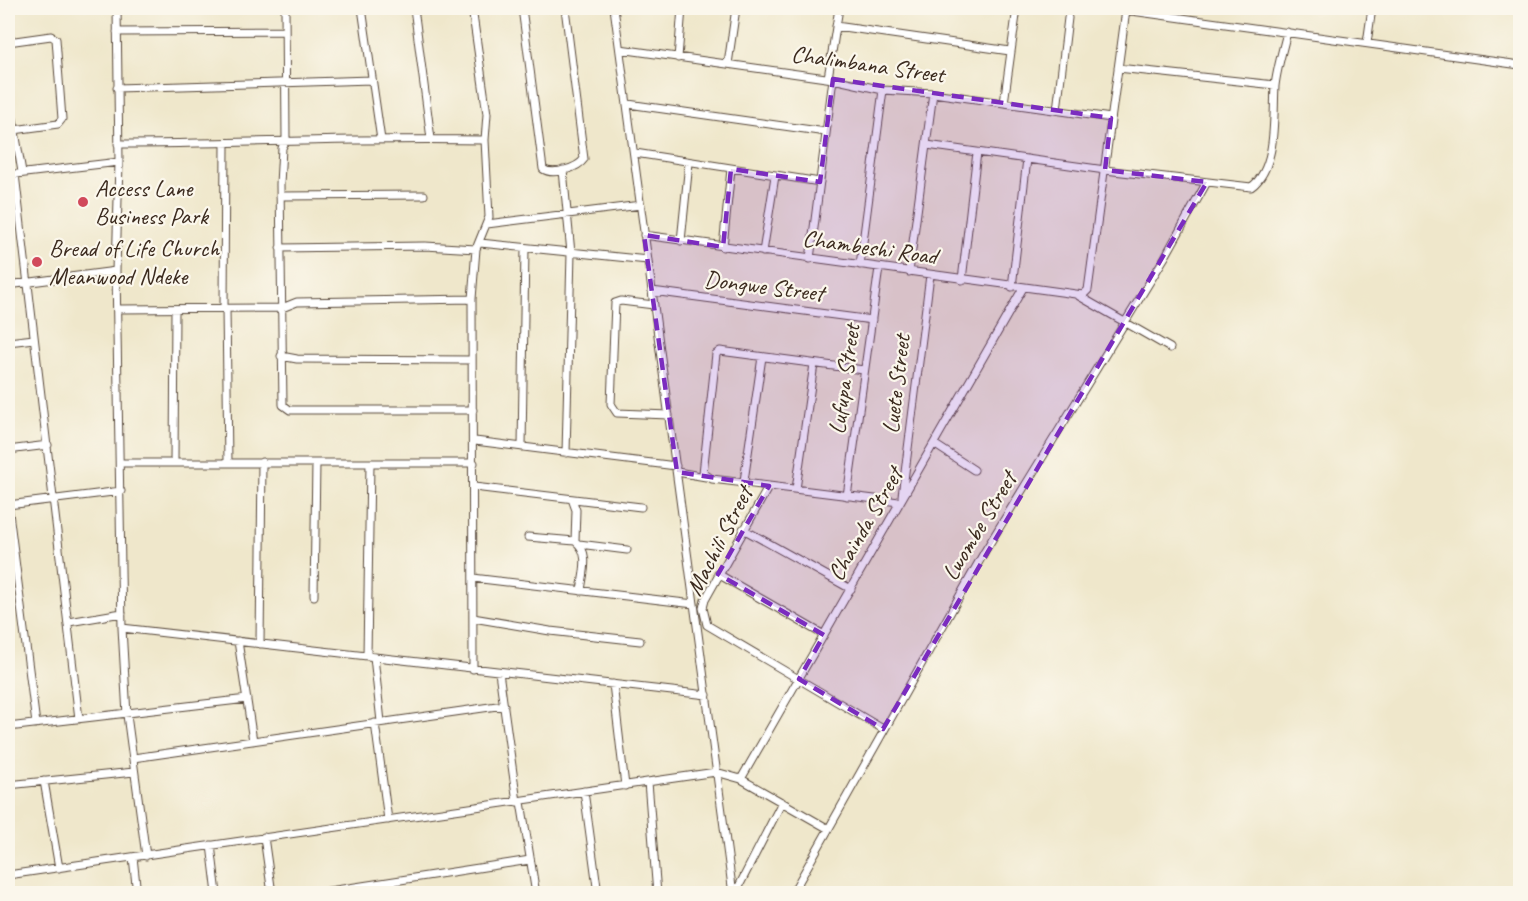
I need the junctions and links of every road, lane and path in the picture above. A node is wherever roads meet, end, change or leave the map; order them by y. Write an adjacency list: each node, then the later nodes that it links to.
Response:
1 (117, 8): 19 (street)
2 (285, 8): 18 (street)
3 (362, 8): 30 (street)
4 (414, 8): 43 (street)
5 (472, 8): 46 (street)
6 (522, 8): 56 (street)
7 (565, 8): 56 (street)
8 (614, 8): 23 (street)
9 (682, 8): 25 (street)
10 (736, 8): 26 (street)
11 (839, 8): 17 (street)
12 (1017, 8): 24 (street)
13 (1110, 8): 15 (street)
14 (1372, 8): 22 (street)
15 (1126, 10): 20 (street); 28 (street)
16 (1068, 18): 39 (street)
17 (836, 26): 24 (street); 29 (street)
18 (285, 31): 19 (street); 31 (street)
19 (117, 32): 33 (street)
20 (1287, 32): 22 (street); 32 (street)
21 (8, 42): 41 (street)
22 (1367, 43): 27 (street)
23 (620, 49): 25 (street, Chalimbana Street); 38 (street)
24 (1010, 51): 37 (street)
25 (678, 58): 26 (street, Chalimbana Street)
26 (728, 64): 29 (street, Chalimbana Street)
27 (1521, 65)
28 (1118, 68): 32 (street); 40 (street)
29 (831, 79): 34 (street, Chalimbana Street); 42 (street)
30 (372, 80): 31 (street); 45 (street)
31 (284, 82): 33 (street); 44 (street)
32 (1275, 85): 61 (street)
33 (117, 88): 47 (street)
34 (883, 90): 36 (street, Chalimbana Street); 77 (street)
35 (8, 91): 41 (street)
36 (933, 93): 37 (street, Chalimbana Street); 49 (street)
37 (1004, 103): 39 (street, Chalimbana Street)
38 (628, 104): 42 (street); 51 (street)
39 (1057, 110): 40 (street, Chalimbana Street)
40 (1111, 118): 57 (street)
41 (14, 130): 58 (street)
42 (826, 132): 60 (street)
43 (431, 139): 45 (street); 46 (street)
44 (286, 140): 45 (street); 48 (street); 63 (street)
45 (381, 140)
46 (485, 140): 66 (street)
47 (118, 144): 48 (street); 53 (street)
48 (225, 144): 91 (street)
49 (927, 145): 50 (street); 80 (street)
50 (976, 152): 52 (street); 82 (street)
51 (635, 153): 54 (street); 64 (street)
52 (1027, 159): 57 (street); 85 (street)
53 (119, 162): 58 (street); 79 (street)
54 (689, 163): 55 (street); 68 (street)
55 (731, 169): 59 (street); 70 (street)
56 (563, 170): 65 (street)
57 (1105, 170): 61 (street); 88 (street)
58 (15, 173): 83 (street)
59 (775, 176): 60 (street); 73 (street)
60 (820, 182): 75 (street)
61 (1207, 182): 96 (street, Lwombe Street)
62 (424, 195): 63 (street)
63 (280, 196): 71 (street)
64 (641, 205): 65 (street); 67 (street)
65 (568, 214): 66 (street); 74 (street)
66 (487, 224): 69 (street)
67 (644, 235): 68 (street, Chambeshi Road); 76 (street)
68 (681, 241): 70 (street, Chambeshi Road)
69 (478, 246): 71 (street); 72 (street); 89 (street)
70 (723, 247): 73 (street, Chambeshi Road)
71 (280, 248): 92 (street)
72 (525, 248): 74 (street); 110 (street)
73 (763, 252): 75 (street, Chambeshi Road)
74 (571, 253): 76 (street); 112 (street)
75 (810, 258): 77 (street, Chambeshi Road)
76 (648, 260): 87 (street)
77 (860, 265): 78 (street, Chambeshi Road)
78 (879, 268): 80 (street, Chambeshi Road); 95 (street, Lufupa Street)
79 (116, 271): 83 (street); 93 (street)
80 (909, 272): 81 (street, Chambeshi Road)
81 (930, 275): 82 (street, Chambeshi Road); 131 (street, Luete Street)
82 (962, 280): 85 (street, Chambeshi Road)
83 (28, 283): 84 (street); 97 (street)
84 (8, 285)
85 (1012, 287): 86 (street, Chambeshi Road)
86 (1023, 288): 88 (street, Chambeshi Road); 108 (street, Chainda Street)
87 (652, 291): 90 (street); 95 (street, Dongwe Street)
88 (1079, 296): 96 (street, Chambeshi Road)
89 (472, 299): 92 (street); 102 (street)
90 (654, 305): 106 (street); 106 (street)
91 (225, 308): 92 (street); 94 (street); 116 (street)
92 (282, 308): 100 (street)
93 (118, 309): 94 (street); 115 (street)
94 (175, 309): 113 (street)
95 (872, 320): 104 (street, Lufupa Street)
96 (1126, 321): 99 (street, Chambeshi Road); 166 (street, Lwombe Street)
97 (34, 339): 98 (street); 109 (street)
98 (8, 342)
99 (1170, 348)
100 (281, 356): 102 (street); 105 (street)
101 (762, 357): 103 (street); 122 (street); 123 (street)
102 (472, 360): 105 (street)
103 (814, 364): 104 (street); 126 (street)
104 (864, 370): 128 (street, Lufupa Street)
105 (473, 410): 107 (street)
106 (669, 415): 120 (street)
107 (475, 441): 110 (street); 119 (street)
108 (934, 444): 121 (street); 131 (street, Chainda Street)
109 (48, 445): 111 (street); 129 (street)
110 (522, 447): 112 (street)
111 (8, 450)
112 (566, 453): 120 (street)
113 (174, 462): 115 (street); 116 (street)
114 (262, 462): 116 (street); 118 (street); 152 (street)
115 (120, 463): 127 (street)
116 (228, 463)
117 (370, 463): 118 (street); 119 (street); 153 (street)
118 (316, 464): 142 (street)
119 (474, 464): 125 (street)
120 (677, 469): 122 (street); 143 (street)
121 (974, 470)
122 (706, 477): 123 (street)
123 (744, 482): 124 (street)
124 (769, 486): 126 (street); 134 (street, Machili Street)
125 (474, 487): 130 (street); 139 (street)
126 (796, 489): 128 (street)
127 (121, 491): 129 (street); 145 (street)
128 (847, 496): 131 (street)
129 (55, 498): 132 (street); 147 (street)
130 (572, 499): 133 (street); 136 (street)
131 (900, 500): 140 (street, Chainda Street)
132 (8, 505): 164 (street)
133 (640, 507)
134 (743, 529): 138 (street, Machili Street); 140 (street)
135 (528, 537): 136 (street)
136 (577, 543): 137 (street); 141 (street)
137 (627, 550)
138 (718, 574): 144 (street, Machili Street); 149 (street)
139 (473, 578): 141 (street); 146 (street)
140 (851, 589): 149 (street, Chainda Street)
141 (581, 591): 143 (street)
142 (314, 596)
143 (694, 606): 144 (street); 158 (street)
144 (704, 611): 156 (street)
145 (122, 613): 147 (street); 148 (street)
146 (473, 618): 151 (street); 154 (street)
147 (69, 622): 162 (street)
148 (122, 628): 150 (street); 161 (street)
149 (824, 635): 156 (street, Chainda Street)
150 (238, 641): 152 (street); 159 (street)
151 (640, 641)
152 (260, 644): 153 (street)
153 (370, 656): 154 (street); 163 (street)
154 (473, 669): 155 (street)
155 (499, 672): 157 (street); 160 (street)
156 (799, 679): 166 (street); 171 (street, Chainda Street)
157 (613, 684): 158 (street); 175 (street)
158 (707, 695): 170 (street)
159 (247, 699): 161 (street); 167 (street)
160 (504, 705): 163 (street); 177 (street)
161 (127, 715): 162 (street); 168 (street)
162 (79, 719): 164 (street)
163 (378, 723): 167 (street); 179 (street)
164 (36, 724): 165 (street)
165 (8, 727)
166 (883, 729): 180 (street, Lwombe Street)
167 (253, 741): 168 (street)
168 (133, 758): 169 (street)
169 (134, 772): 172 (street); 183 (street)
170 (716, 772): 171 (street); 173 (street); 195 (street)
171 (741, 779): 178 (street)
172 (44, 781): 174 (street); 186 (street)
173 (648, 783): 175 (street); 194 (street)
174 (8, 785)
175 (625, 786): 176 (street)
176 (584, 791): 177 (street); 193 (street)
177 (519, 802): 179 (street); 185 (street)
178 (782, 802): 180 (street); 195 (street)
179 (387, 820): 181 (street)
180 (827, 828): 196 (street, Lwombe Street)
181 (264, 837): 182 (street); 190 (street)
182 (211, 845): 183 (street); 189 (street)
183 (146, 856): 184 (street)
184 (133, 857): 186 (street); 188 (street)
185 (530, 861): 191 (street); 192 (street)
186 (59, 868): 187 (street)
187 (8, 874)
188 (137, 894)
189 (217, 894)
190 (272, 894)
191 (310, 894)
192 (536, 894)
193 (598, 894)
194 (657, 894)
195 (734, 894)
196 (792, 894)

